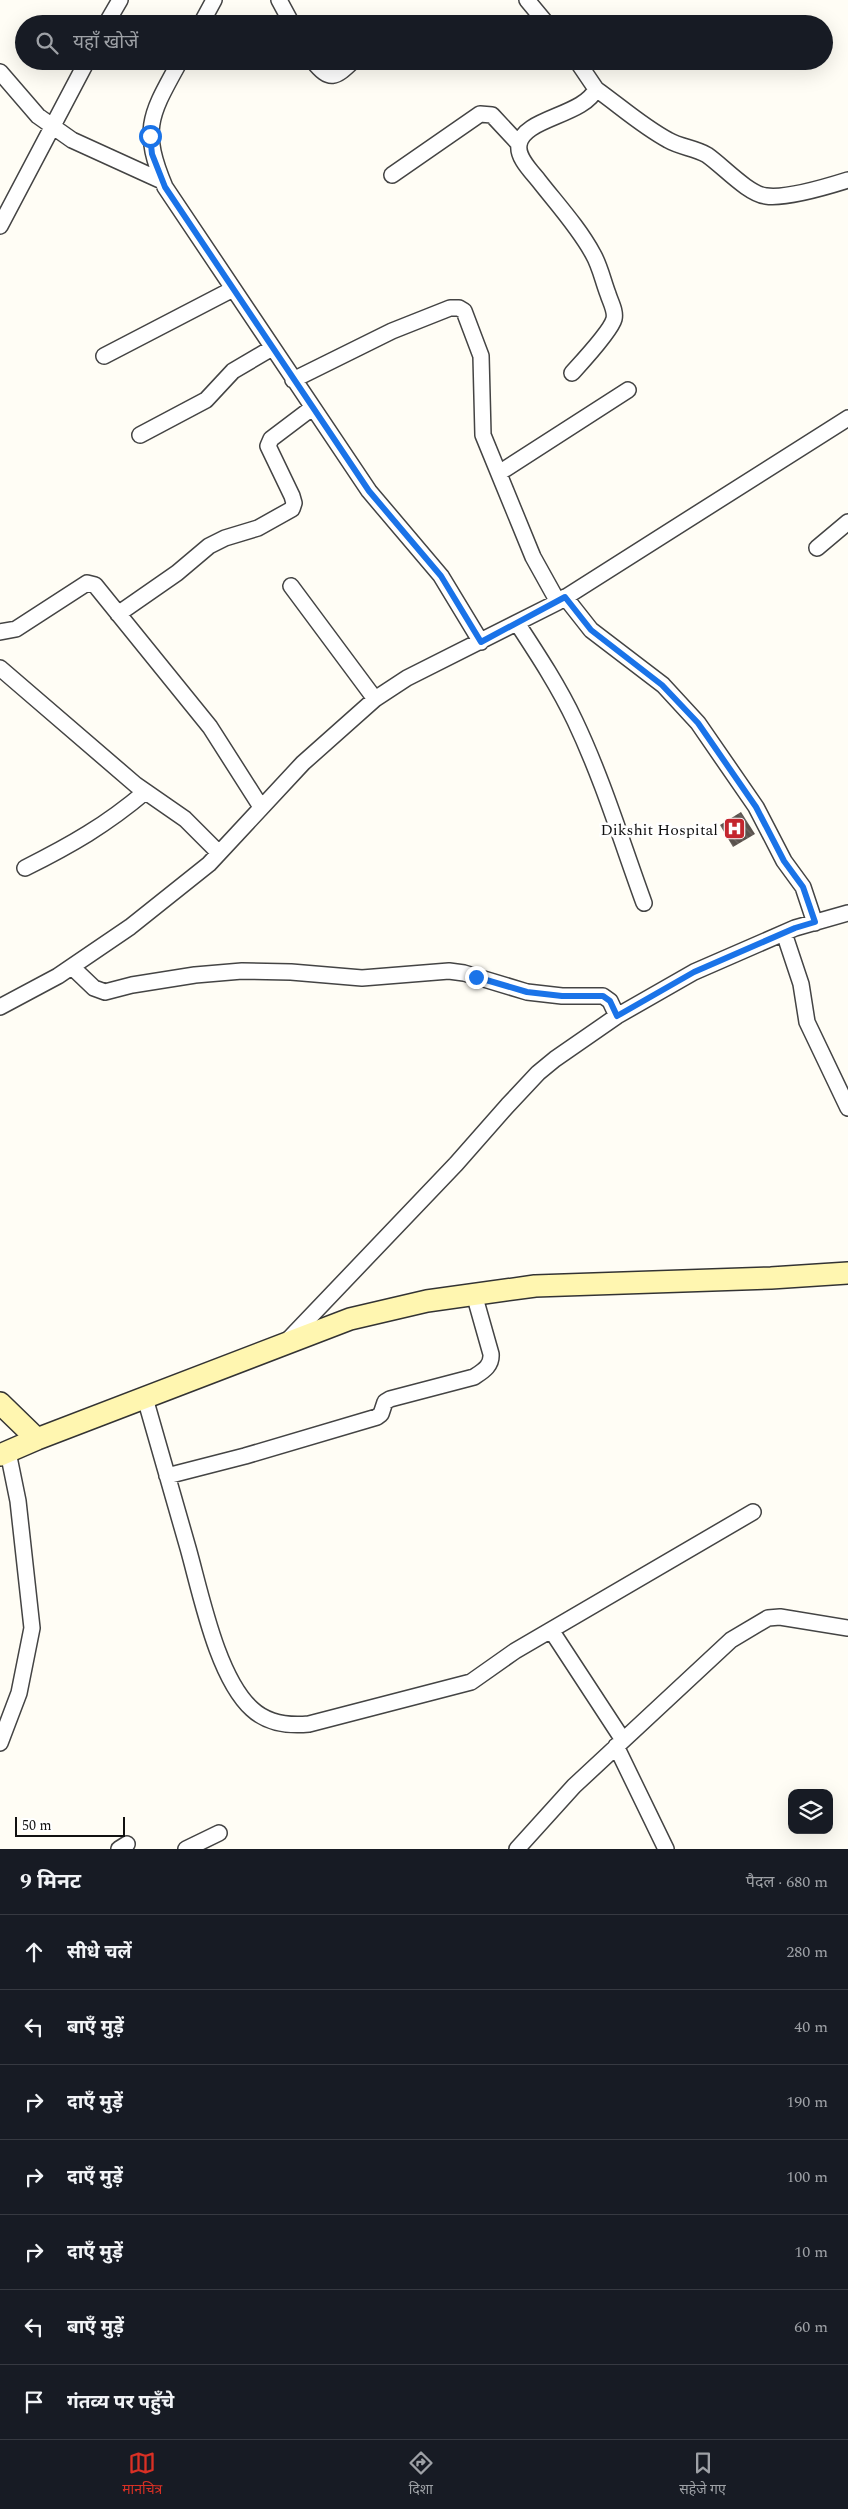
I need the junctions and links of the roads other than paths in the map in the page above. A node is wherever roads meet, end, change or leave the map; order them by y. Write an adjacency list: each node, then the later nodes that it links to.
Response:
1 (120, 0): 5 (street)
2 (214, 0): 6 (street)
3 (279, 0): 7 (street)
4 (527, 0): 8 (street)
5 (111, 15)
6 (205, 15)
7 (287, 15)
8 (540, 15)
9 (82, 70): 16 (street)
10 (175, 70): 20 (street)
11 (320, 70): 12 (street)
12 (344, 70)
13 (583, 70): 15 (street)
14 (0, 72): 16 (street)
15 (596, 89): 17 (street); 19 (street)
16 (52, 127): 20 (street); 21 (street)
17 (519, 144): 18 (street); 25 (street)
18 (392, 175)
19 (848, 180)
20 (162, 181): 22 (street)
21 (0, 226)
22 (233, 289): 23 (street); 24 (street)
23 (272, 348): 26 (street); 30 (street)
24 (104, 356)
25 (572, 373)
26 (294, 380): 28 (street); 31 (street)
27 (628, 390): 31 (street)
28 (312, 408): 36 (street); 39 (street)
29 (848, 418): 35 (street)
30 (140, 435)
31 (499, 473): 35 (street)
32 (848, 522): 33 (street)
33 (817, 548)
34 (291, 586): 41 (street)
35 (562, 600): 37 (street); 48 (street)
36 (118, 614): 38 (street); 43 (street)
37 (517, 624): 39 (street); 46 (street)
38 (0, 632)
39 (481, 642): 41 (street)
40 (0, 668): 42 (street)
41 (375, 699): 43 (street)
42 (145, 792): 44 (street); 45 (street)
43 (262, 807): 44 (street)
44 (220, 853): 50 (street)
45 (25, 868)
46 (644, 903)
47 (848, 913): 48 (street)
48 (815, 922): 49 (street)
49 (784, 933): 52 (street); 53 (street)
50 (72, 966): 51 (street); 52 (street)
51 (0, 1007)
52 (617, 1016): 56 (street)
53 (848, 1108)
54 (848, 1272): 55 (main road)
55 (474, 1294): 56 (main road); 61 (street)
56 (283, 1345): 57 (main road)
57 (145, 1398): 59 (main road); 61 (street)
58 (0, 1403): 59 (main road)
59 (37, 1439): 60 (main road)
60 (4, 1454): 65 (street)
61 (167, 1476): 64 (street)
62 (753, 1512): 64 (street)
63 (848, 1628): 66 (street)
64 (551, 1630): 66 (street)
65 (0, 1743)
66 (620, 1743): 69 (street); 70 (street)
67 (219, 1833): 68 (street)
68 (186, 1849)
69 (518, 1849)
70 (666, 1849)

